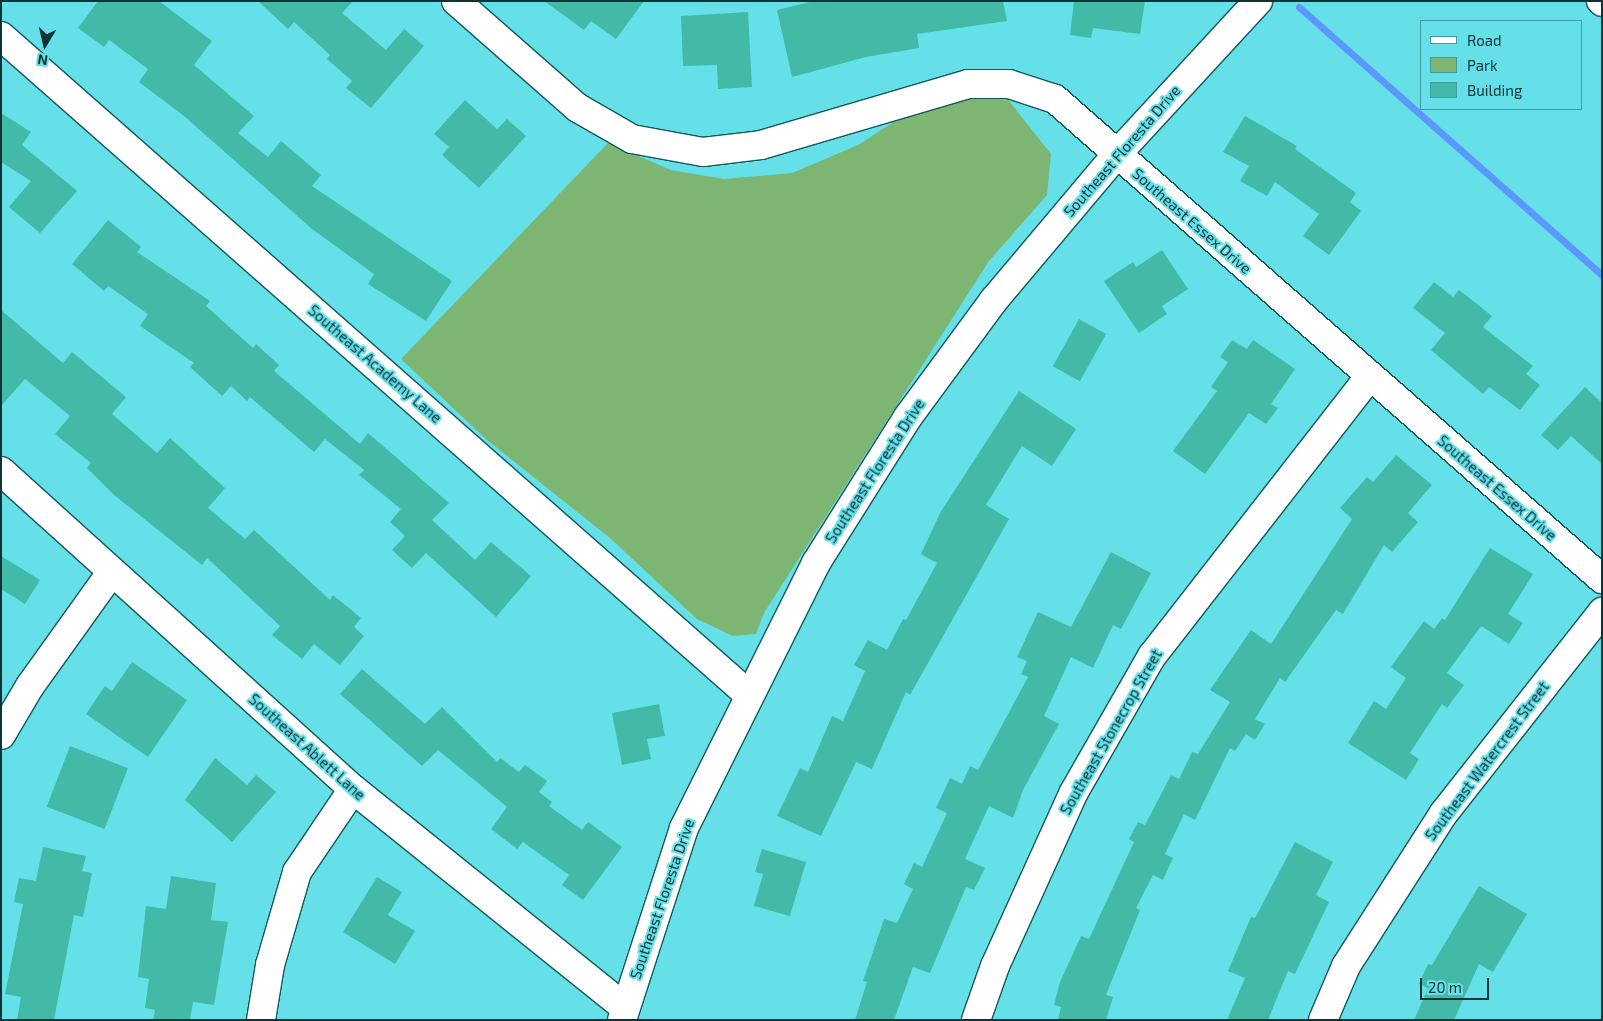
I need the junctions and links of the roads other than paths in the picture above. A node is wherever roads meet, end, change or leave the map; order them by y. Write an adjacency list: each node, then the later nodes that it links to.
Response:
1 (456, 1): 4 (street, Southeast Essex Drive)
2 (1258, 1): 4 (street, Southeast Floresta Drive)
3 (1, 36): 10 (street, Southeast Academy Lane)
4 (1117, 154): 5 (street, Southeast Essex Drive); 10 (street, Southeast Floresta Drive)
5 (1369, 377): 8 (street, Southeast Essex Drive); 15 (street, Southeast Stonecrop Street)
6 (1, 472): 7 (street, Southeast Ablett Lane)
7 (111, 573): 11 (street); 12 (street, Southeast Ablett Lane)
8 (1602, 579)
9 (1602, 612): 16 (street, Southeast Watercrest Street)
10 (748, 694): 13 (street, Southeast Floresta Drive)
11 (1, 735)
12 (353, 789): 13 (street, Southeast Ablett Lane); 14 (street)
13 (624, 1014)
14 (261, 1020)
15 (976, 1020)
16 (1323, 1020)

